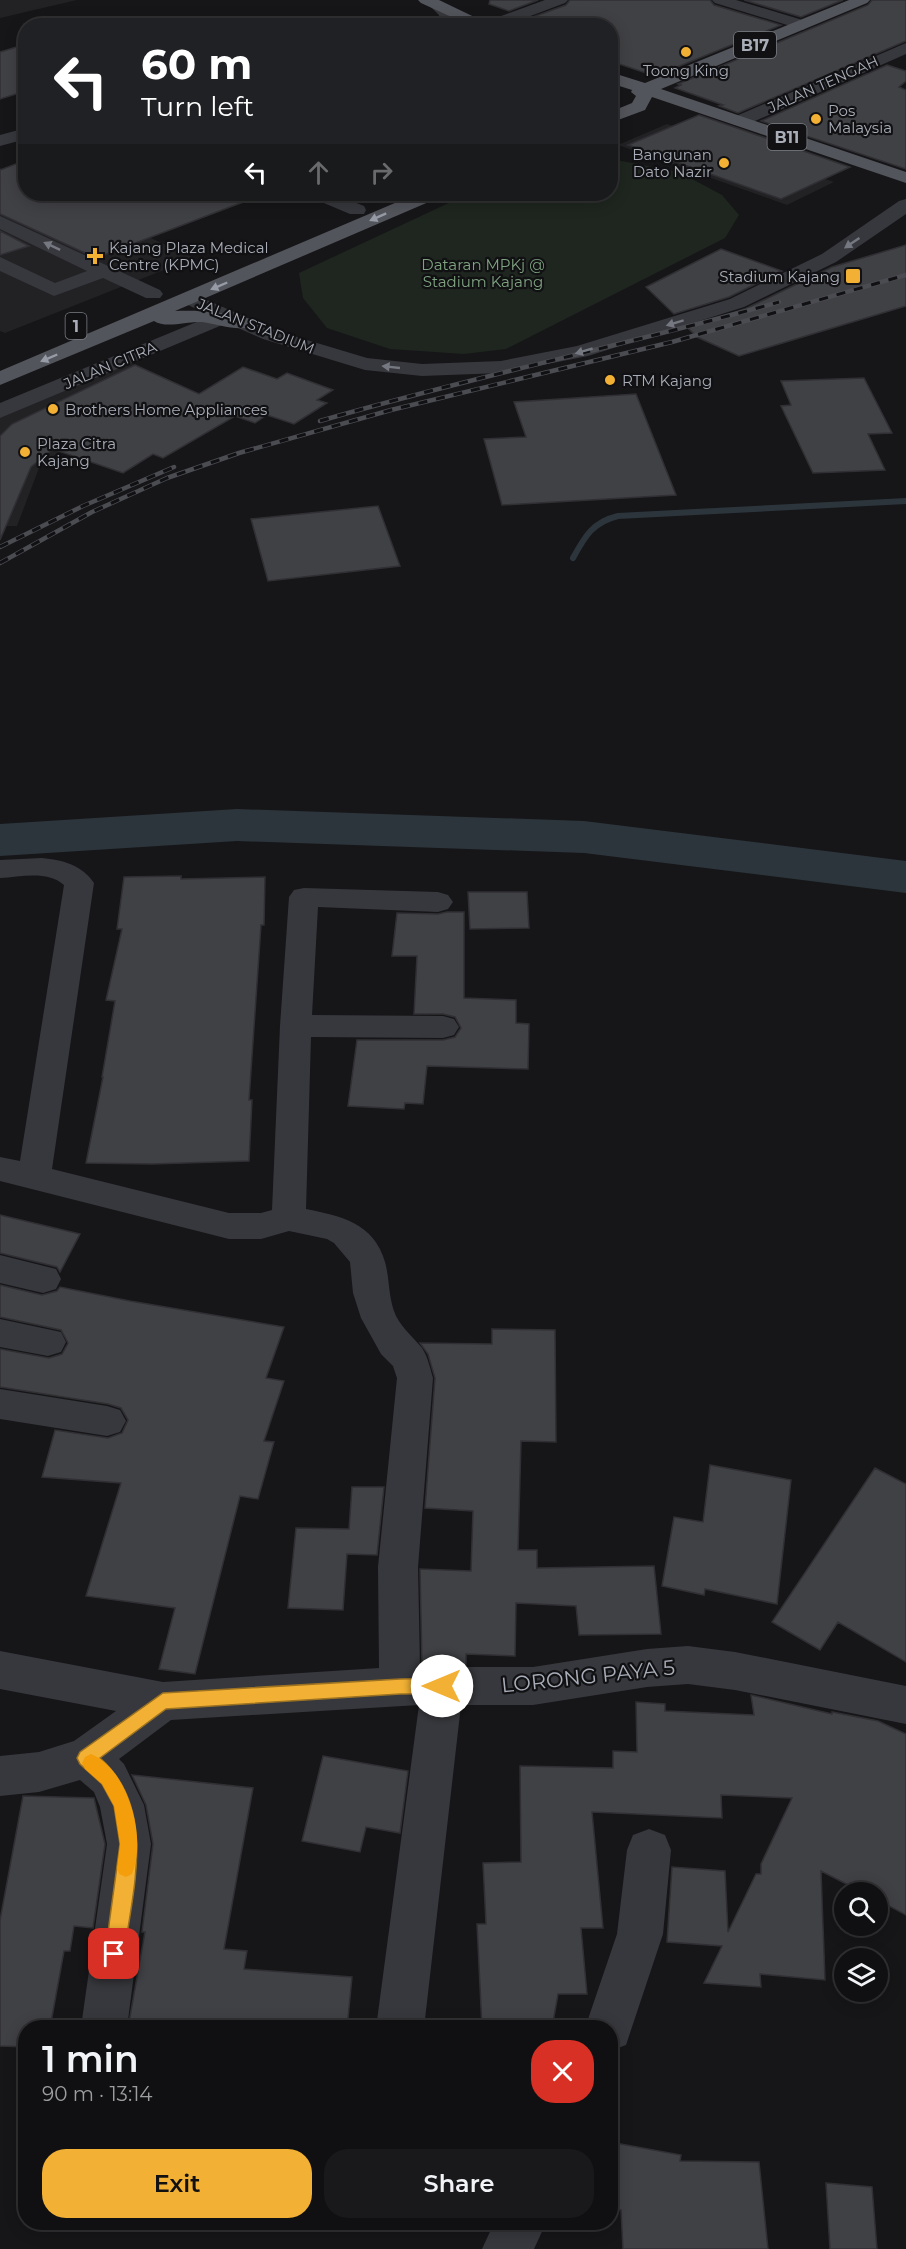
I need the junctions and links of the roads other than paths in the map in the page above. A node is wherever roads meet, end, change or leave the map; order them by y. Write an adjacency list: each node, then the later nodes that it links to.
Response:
1 (560, 0): 7 (street)
2 (720, 0): 8 (street)
3 (862, 0): 8 (main road, B17)
4 (431, 2): 5 (street); 6 (main road)
5 (447, 18)
6 (468, 18)
7 (509, 18)
8 (803, 25): 12 (main road, B17)
9 (906, 48): 16 (street, JALAN TENGAH)
10 (618, 79): 12 (main road)
11 (618, 83): 13 (main road)
12 (648, 90): 14 (main road, B17); 15 (main road); 16 (main road, B11)
13 (618, 96)
14 (618, 98)
15 (618, 115)
16 (740, 121): 19 (main road, B11)
17 (18, 135): 18 (street)
18 (0, 141)
19 (906, 178)
20 (336, 201): 24 (street)
21 (377, 201): 24 (main road, 1)
22 (415, 201): 29 (main road, 1, one-way to 29)
23 (904, 208): 31 (street, JALAN STADIUM, one-way to 31)
24 (357, 210): 28 (main road, 1)
25 (0, 222): 27 (street, one-way to 25)
26 (0, 263): 27 (street)
27 (104, 271): 28 (street)
28 (153, 294): 33 (main road, 1)
29 (189, 298): 31 (street, JALAN STADIUM); 32 (main road, 1)
30 (220, 319): 31 (main road); 32 (main road); 35 (street, JALAN CITRA)
31 (243, 323)
32 (122, 327): 34 (main road, 1, one-way to 34)
33 (0, 357)
34 (0, 379)
35 (0, 411)
36 (0, 869): 40 (street)
37 (438, 902): 38 (street)
38 (296, 1026): 39 (street); 41 (street)
39 (443, 1027)
40 (17, 1173): 41 (street)
41 (289, 1218): 49 (street)
42 (0, 1269): 43 (street)
43 (43, 1279)
44 (0, 1333): 45 (street)
45 (48, 1342)
46 (0, 1404): 47 (street)
47 (107, 1420)
48 (0, 1670): 50 (street, LORONG PAYA 5)
49 (421, 1686): 50 (street, LORONG PAYA 5); 51 (street, LORONG PAYA 5); 56 (street)
50 (163, 1701): 52 (street)
51 (906, 1705)
52 (86, 1758): 53 (street); 55 (street)
53 (0, 1776)
54 (649, 1850): 57 (street)
55 (105, 2020)
56 (400, 2020)
57 (612, 2020)
58 (517, 2230): 59 (street)
59 (507, 2249)

